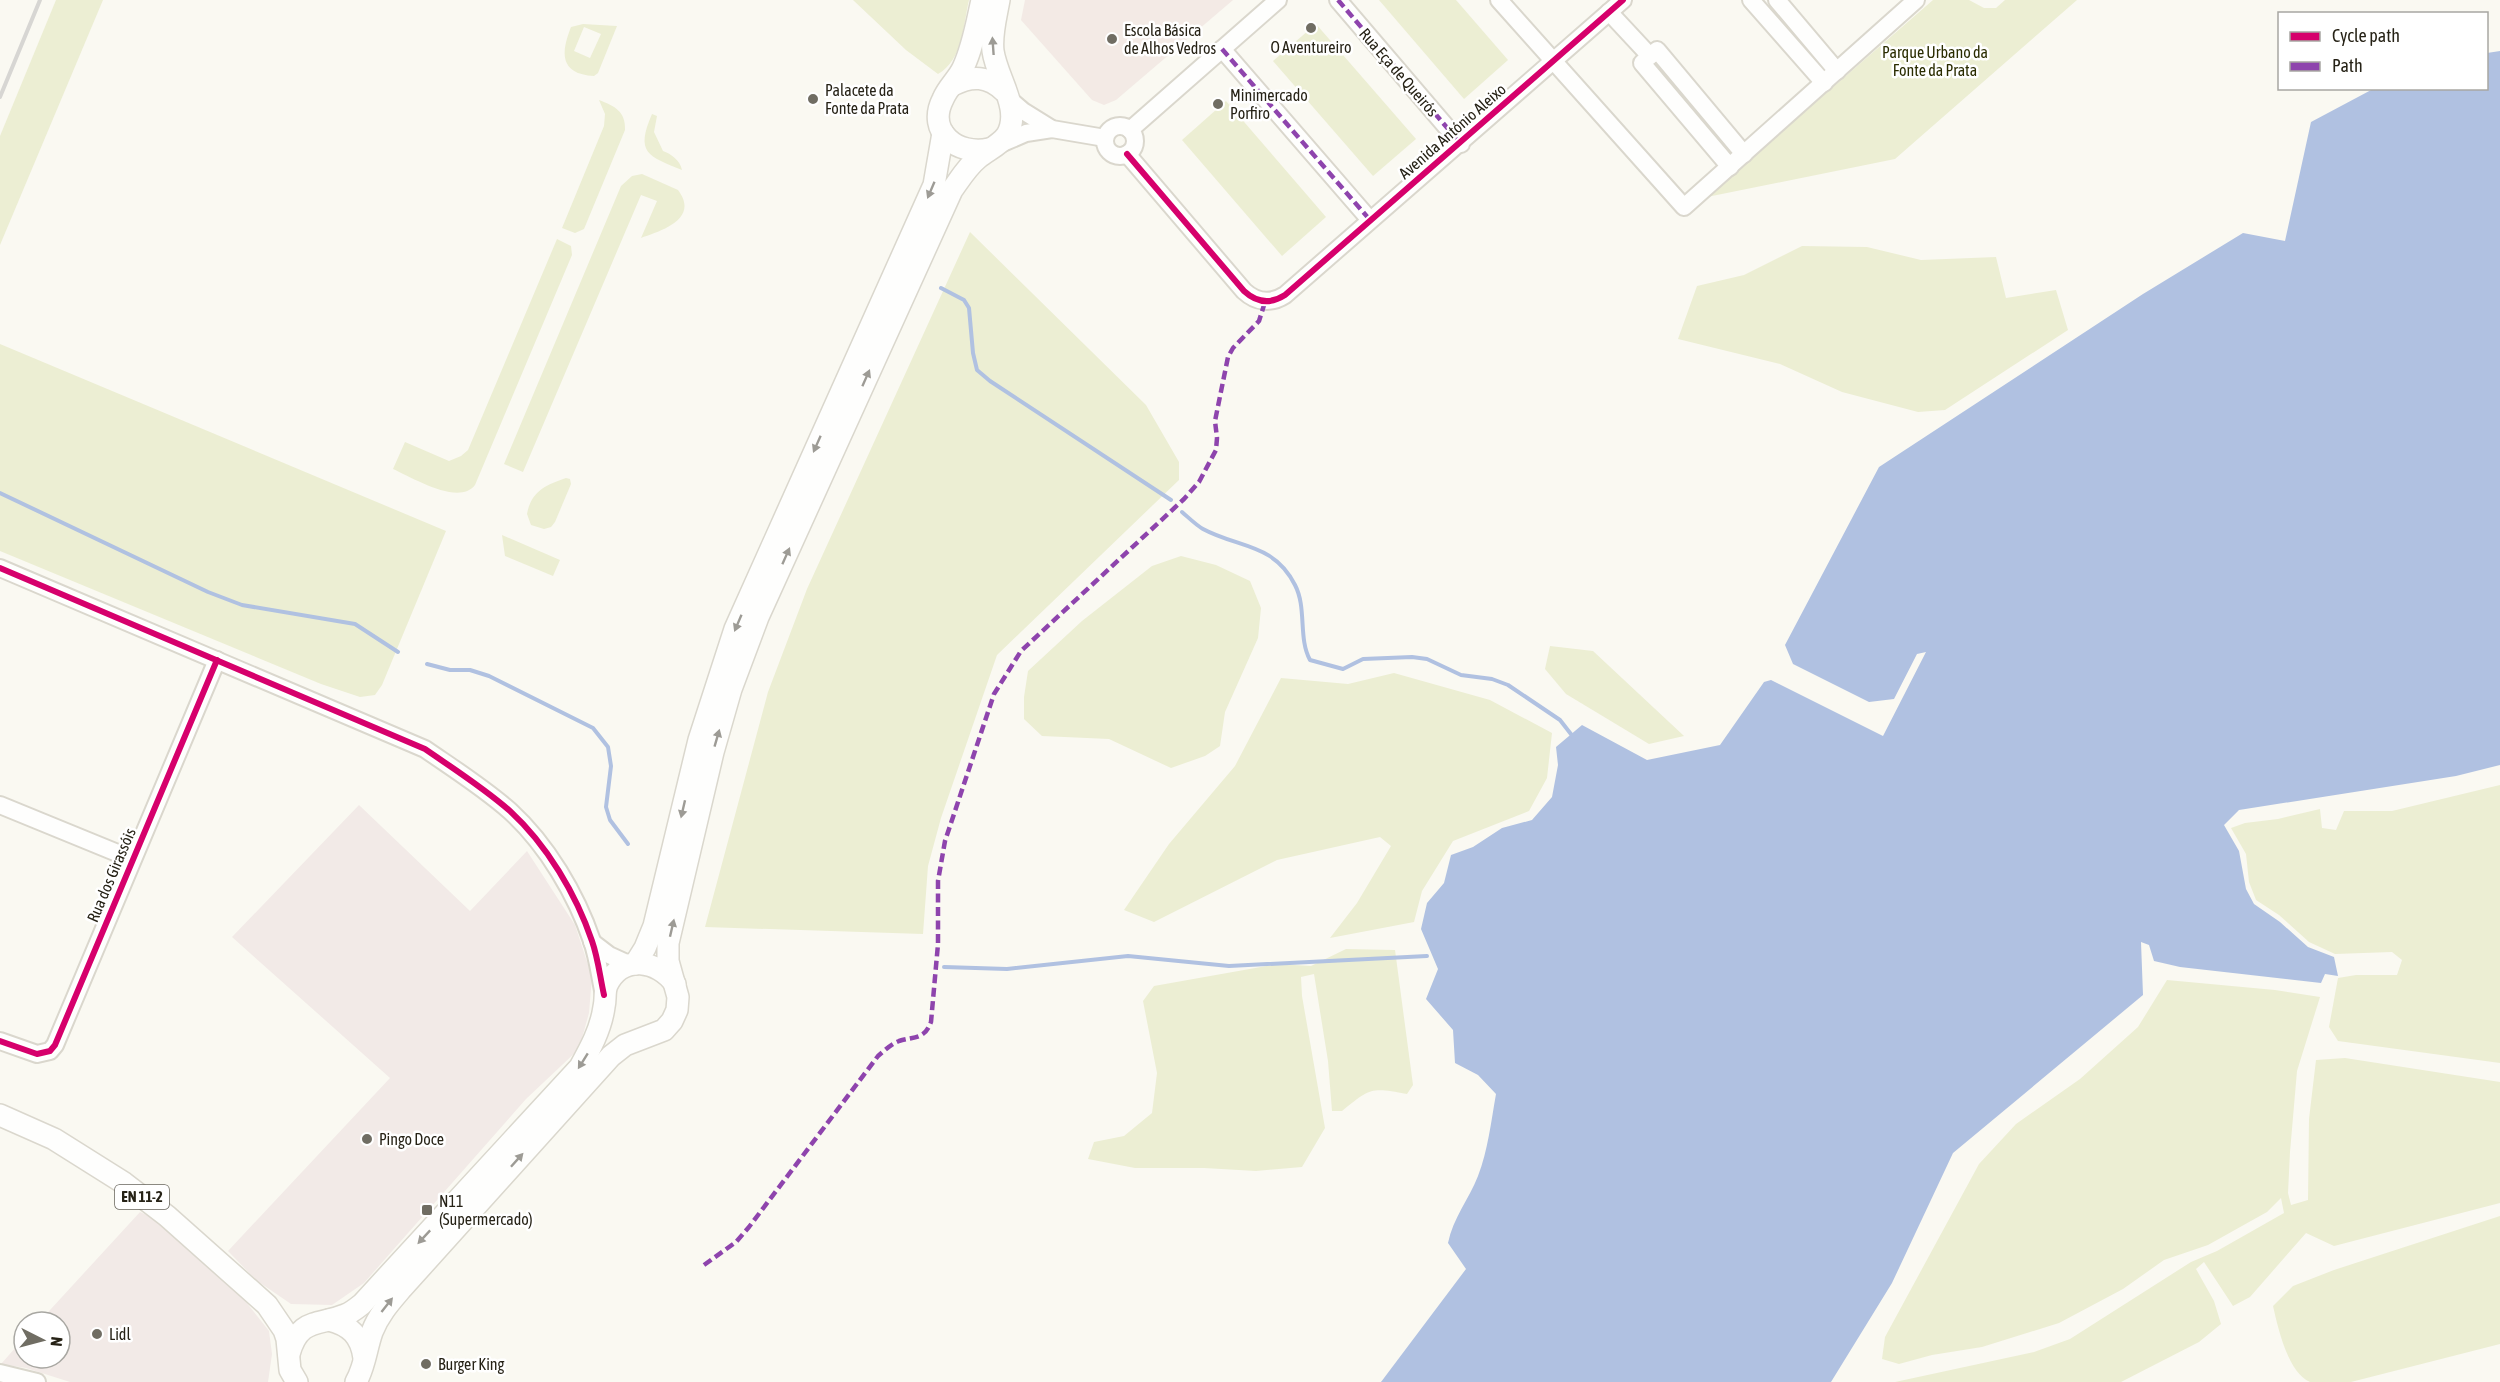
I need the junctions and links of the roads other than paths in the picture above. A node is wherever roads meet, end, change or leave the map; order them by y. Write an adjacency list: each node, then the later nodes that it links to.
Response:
1 (982, 0): 16 (main road)
2 (999, 0): 17 (main road, one-way to 2)
3 (1278, 0): 11 (street)
4 (1338, 0): 22 (street, Rua Eça de Queirós)
5 (1499, 0): 13 (street)
6 (1623, 0): 10 (street, Avenida António Aleixo)
7 (1751, 0): 15 (street)
8 (1777, 0): 14 (street)
9 (1916, 0): 14 (street)
10 (1609, 12): 12 (street); 13 (street, Avenida António Aleixo)
11 (1222, 49): 19 (street); 27 (street)
12 (1650, 56): 25 (street); 26 (street)
13 (1554, 60): 22 (street, Avenida António Aleixo); 26 (street)
14 (1837, 71): 15 (street)
15 (1824, 83): 25 (street)
16 (953, 86): 17 (main road); 20 (main road)
17 (1007, 95): 18 (street); 23 (main road)
18 (1052, 129): 21 (street); 23 (street)
19 (1130, 130): 21 (street); 24 (street)
20 (943, 133): 23 (main road); 33 (main road, one-way to 33)
21 (1105, 138): 24 (street)
22 (1461, 144): 27 (street, Avenida António Aleixo)
23 (993, 147): 34 (main road, one-way to 23)
24 (1127, 154): 27 (street, Avenida António Aleixo)
25 (1744, 154): 26 (street)
26 (1730, 167)
27 (1370, 220)
28 (0, 568): 29 (street)
29 (217, 660): 31 (street, Rua dos Girassóis); 32 (street)
30 (0, 805): 31 (street)
31 (132, 859): 37 (street, Rua dos Girassóis)
32 (592, 942): 33 (street); 35 (street)
33 (633, 964): 34 (main road); 35 (main road)
34 (675, 985): 36 (main road)
35 (604, 1001): 36 (main road); 40 (main road, one-way to 40)
36 (640, 1038): 43 (main road, one-way to 36)
37 (0, 1041)
38 (0, 1115): 39 (main road, EN 11-2)
39 (267, 1305): 40 (main road, EN 11-2); 41 (main road, EN 11-2)
40 (324, 1320): 41 (main road, EN 11-2); 43 (main road, EN 11-2)
41 (291, 1372)
42 (0, 1373): 44 (street)
43 (362, 1373)
44 (37, 1382)

